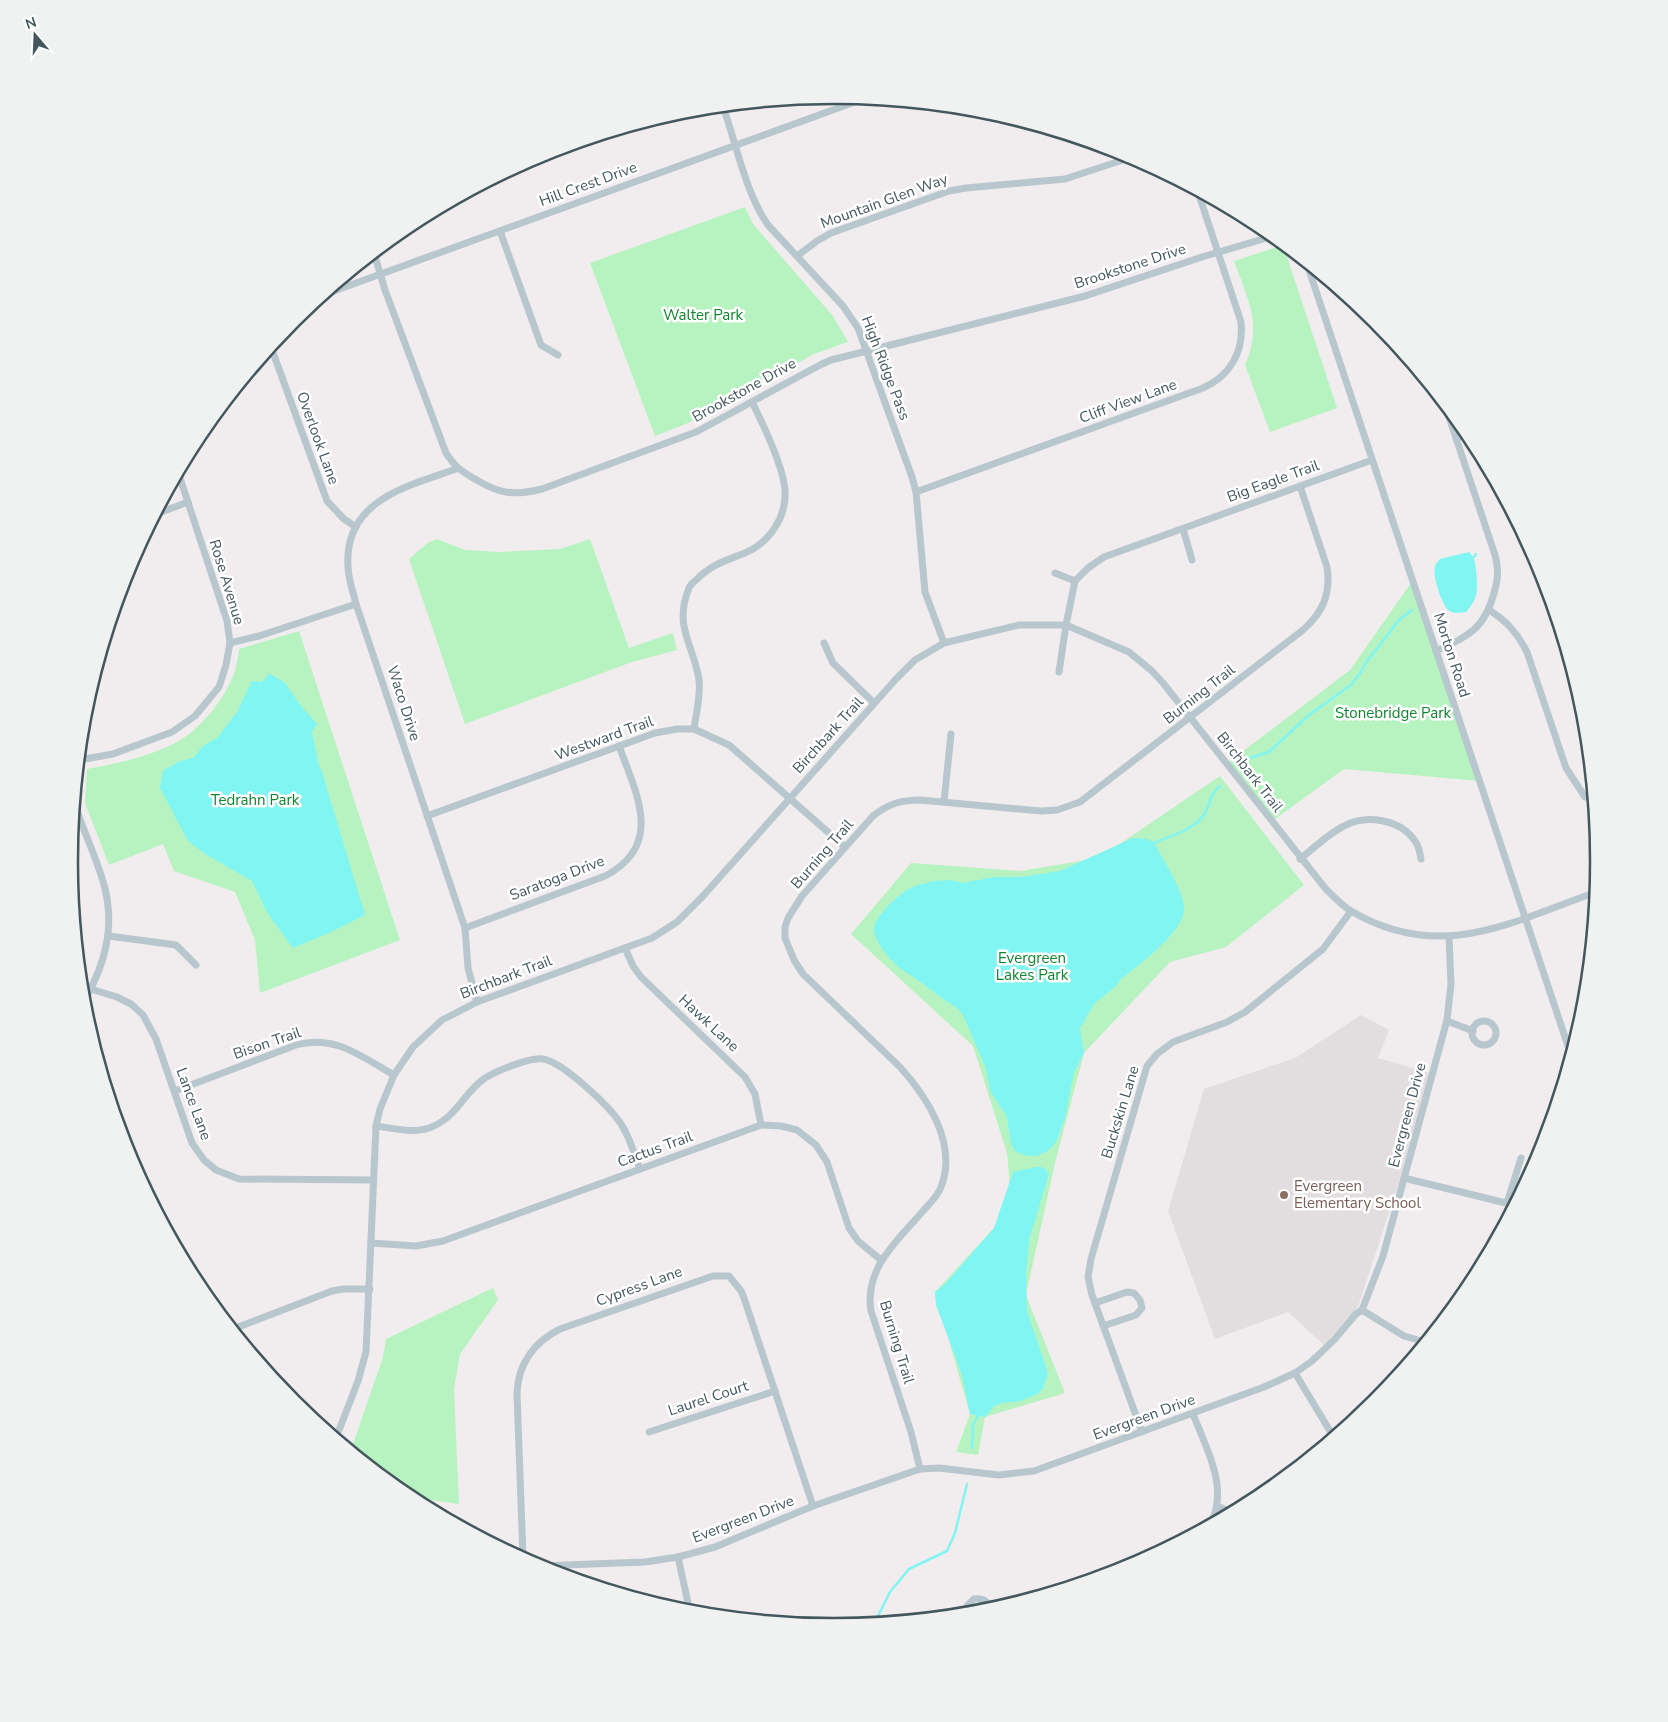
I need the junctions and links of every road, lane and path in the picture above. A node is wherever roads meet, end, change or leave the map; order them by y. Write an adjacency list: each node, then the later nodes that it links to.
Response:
1 (846, 104): 3 (street, Hill Crest Drive)
2 (725, 113): 3 (street, High Ridge Pass)
3 (736, 145): 6 (street, Hill Crest Drive); 9 (street, High Ridge Pass)
4 (1121, 161): 9 (street, Mountain Glen Way)
5 (1201, 200): 8 (street)
6 (500, 231): 12 (street, Hill Crest Drive); 16 (street)
7 (1264, 239): 8 (street, Brookstone Drive)
8 (1218, 253): 14 (street, Brookstone Drive); 25 (street, Cliff View Lane)
9 (797, 256): 14 (street, High Ridge Pass)
10 (376, 259): 12 (street)
11 (1310, 273): 21 (street, Morton Road)
12 (381, 274): 13 (street, Hill Crest Drive); 22 (street)
13 (338, 290)
14 (867, 351): 17 (street, Brookstone Drive); 25 (street, High Ridge Pass)
15 (273, 354): 28 (street, Overlook Lane)
16 (558, 355)
17 (752, 402): 22 (street, Brookstone Drive); 43 (street)
18 (1452, 425): 20 (street)
19 (1460, 437): 20 (street)
20 (1456, 438): 34 (street)
21 (1372, 460): 24 (street, Big Eagle Trail); 39 (street, Morton Road)
22 (456, 469): 28 (street, Waco Drive)
23 (181, 480): 26 (street, Rose Avenue)
24 (1300, 486): 29 (street, Big Eagle Trail); 42 (street, Burning Trail)
25 (916, 492): 38 (street, High Ridge Pass)
26 (188, 502): 27 (street); 36 (street, Rose Avenue)
27 (164, 511)
28 (356, 527): 33 (street, Waco Drive)
29 (1183, 528): 30 (street); 32 (street, Big Eagle Trail)
30 (1192, 560)
31 (1055, 573): 32 (street)
32 (1075, 582): 35 (street)
33 (356, 604): 36 (street); 51 (street, Waco Drive)
34 (1490, 610): 39 (street); 48 (street)
35 (1066, 625): 38 (street, Birchbark Trail); 40 (street); 42 (street, Birchbark Trail)
36 (230, 643): 46 (street, Rose Avenue)
37 (824, 643): 41 (street)
38 (944, 643): 41 (street, Birchbark Trail)
39 (1436, 652): 57 (street, Morton Road)
40 (1060, 672)
41 (874, 703): 47 (street, Birchbark Trail)
42 (1190, 718): 49 (street, Burning Trail); 53 (street, Birchbark Trail)
43 (694, 729): 45 (street, Westward Trail); 47 (street, Westward Trail)
44 (951, 734): 49 (street)
45 (618, 746): 51 (street, Westward Trail); 58 (street, Saratoga Drive)
46 (84, 759)
47 (790, 798): 52 (street, Westward Trail); 61 (street, Birchbark Trail)
48 (1588, 798)
49 (944, 802): 52 (street, Burning Trail)
50 (79, 815): 59 (street)
51 (427, 816): 58 (street, Waco Drive)
52 (845, 847): 80 (street, Burning Trail)
53 (1300, 859): 54 (street); 56 (street, Birchbark Trail)
54 (1421, 859)
55 (1589, 895): 57 (street, Birchbark Trail)
56 (1351, 911): 60 (street, Birchbark Trail); 82 (street, Buckskin Lane)
57 (1525, 918): 60 (street, Birchbark Trail); 68 (street, Morton Road)
58 (465, 928): 65 (street, Waco Drive)
59 (108, 936): 62 (street); 63 (street)
60 (1449, 937): 66 (street, Evergreen Drive)
61 (625, 948): 65 (street, Birchbark Trail); 71 (street, Hawk Lane)
62 (196, 965)
63 (91, 989): 64 (street); 70 (street, Lance Lane)
64 (89, 992)
65 (477, 1002): 69 (street, Birchbark Trail)
66 (1447, 1021): 67 (street); 75 (street, Evergreen Drive)
67 (1473, 1031)
68 (1568, 1045)
69 (394, 1075): 70 (street, Bison Trail); 72 (street, Birchbark Trail)
70 (175, 1091): 76 (street, Lance Lane)
71 (761, 1125): 74 (street, Cactus Trail); 80 (street, Cactus Trail)
72 (376, 1126): 74 (street); 76 (street, Birchbark Trail)
73 (1520, 1158): 77 (street)
74 (640, 1169): 79 (street, Cactus Trail)
75 (1404, 1178): 78 (street); 83 (street, Evergreen Drive)
76 (374, 1180): 79 (street, Birchbark Trail)
77 (1512, 1197)
78 (1508, 1204)
79 (371, 1243): 81 (street, Birchbark Trail)
80 (881, 1260): 94 (street, Burning Trail)
81 (370, 1289): 85 (street); 93 (street, Birchbark Trail)
82 (1095, 1303): 84 (street, Buckskin Lane); 84 (street)
83 (1362, 1310): 86 (street); 87 (street, Evergreen Drive)
84 (1103, 1326): 91 (street, Buckskin Lane)
85 (238, 1327)
86 (1419, 1340)
87 (1294, 1373): 89 (street, Evergreen Drive); 92 (street)
88 (775, 1391): 90 (street, Laurel Court); 95 (street, Cypress Lane); 99 (street, Cypress Lane)
89 (1193, 1414): 91 (street, Evergreen Drive); 96 (street)
90 (649, 1432)
91 (1142, 1432): 94 (street, Evergreen Drive)
92 (1331, 1432)
93 (338, 1433)
94 (920, 1469): 95 (street, Evergreen Drive)
95 (813, 1506): 100 (street, Evergreen Drive)
96 (1218, 1506): 97 (street); 98 (street)
97 (1224, 1509)
98 (1215, 1514)
99 (523, 1550)
100 (678, 1557): 101 (street, Evergreen Drive); 103 (street)
101 (558, 1565)
102 (986, 1602): 104 (street)
103 (688, 1603)
104 (968, 1605)

